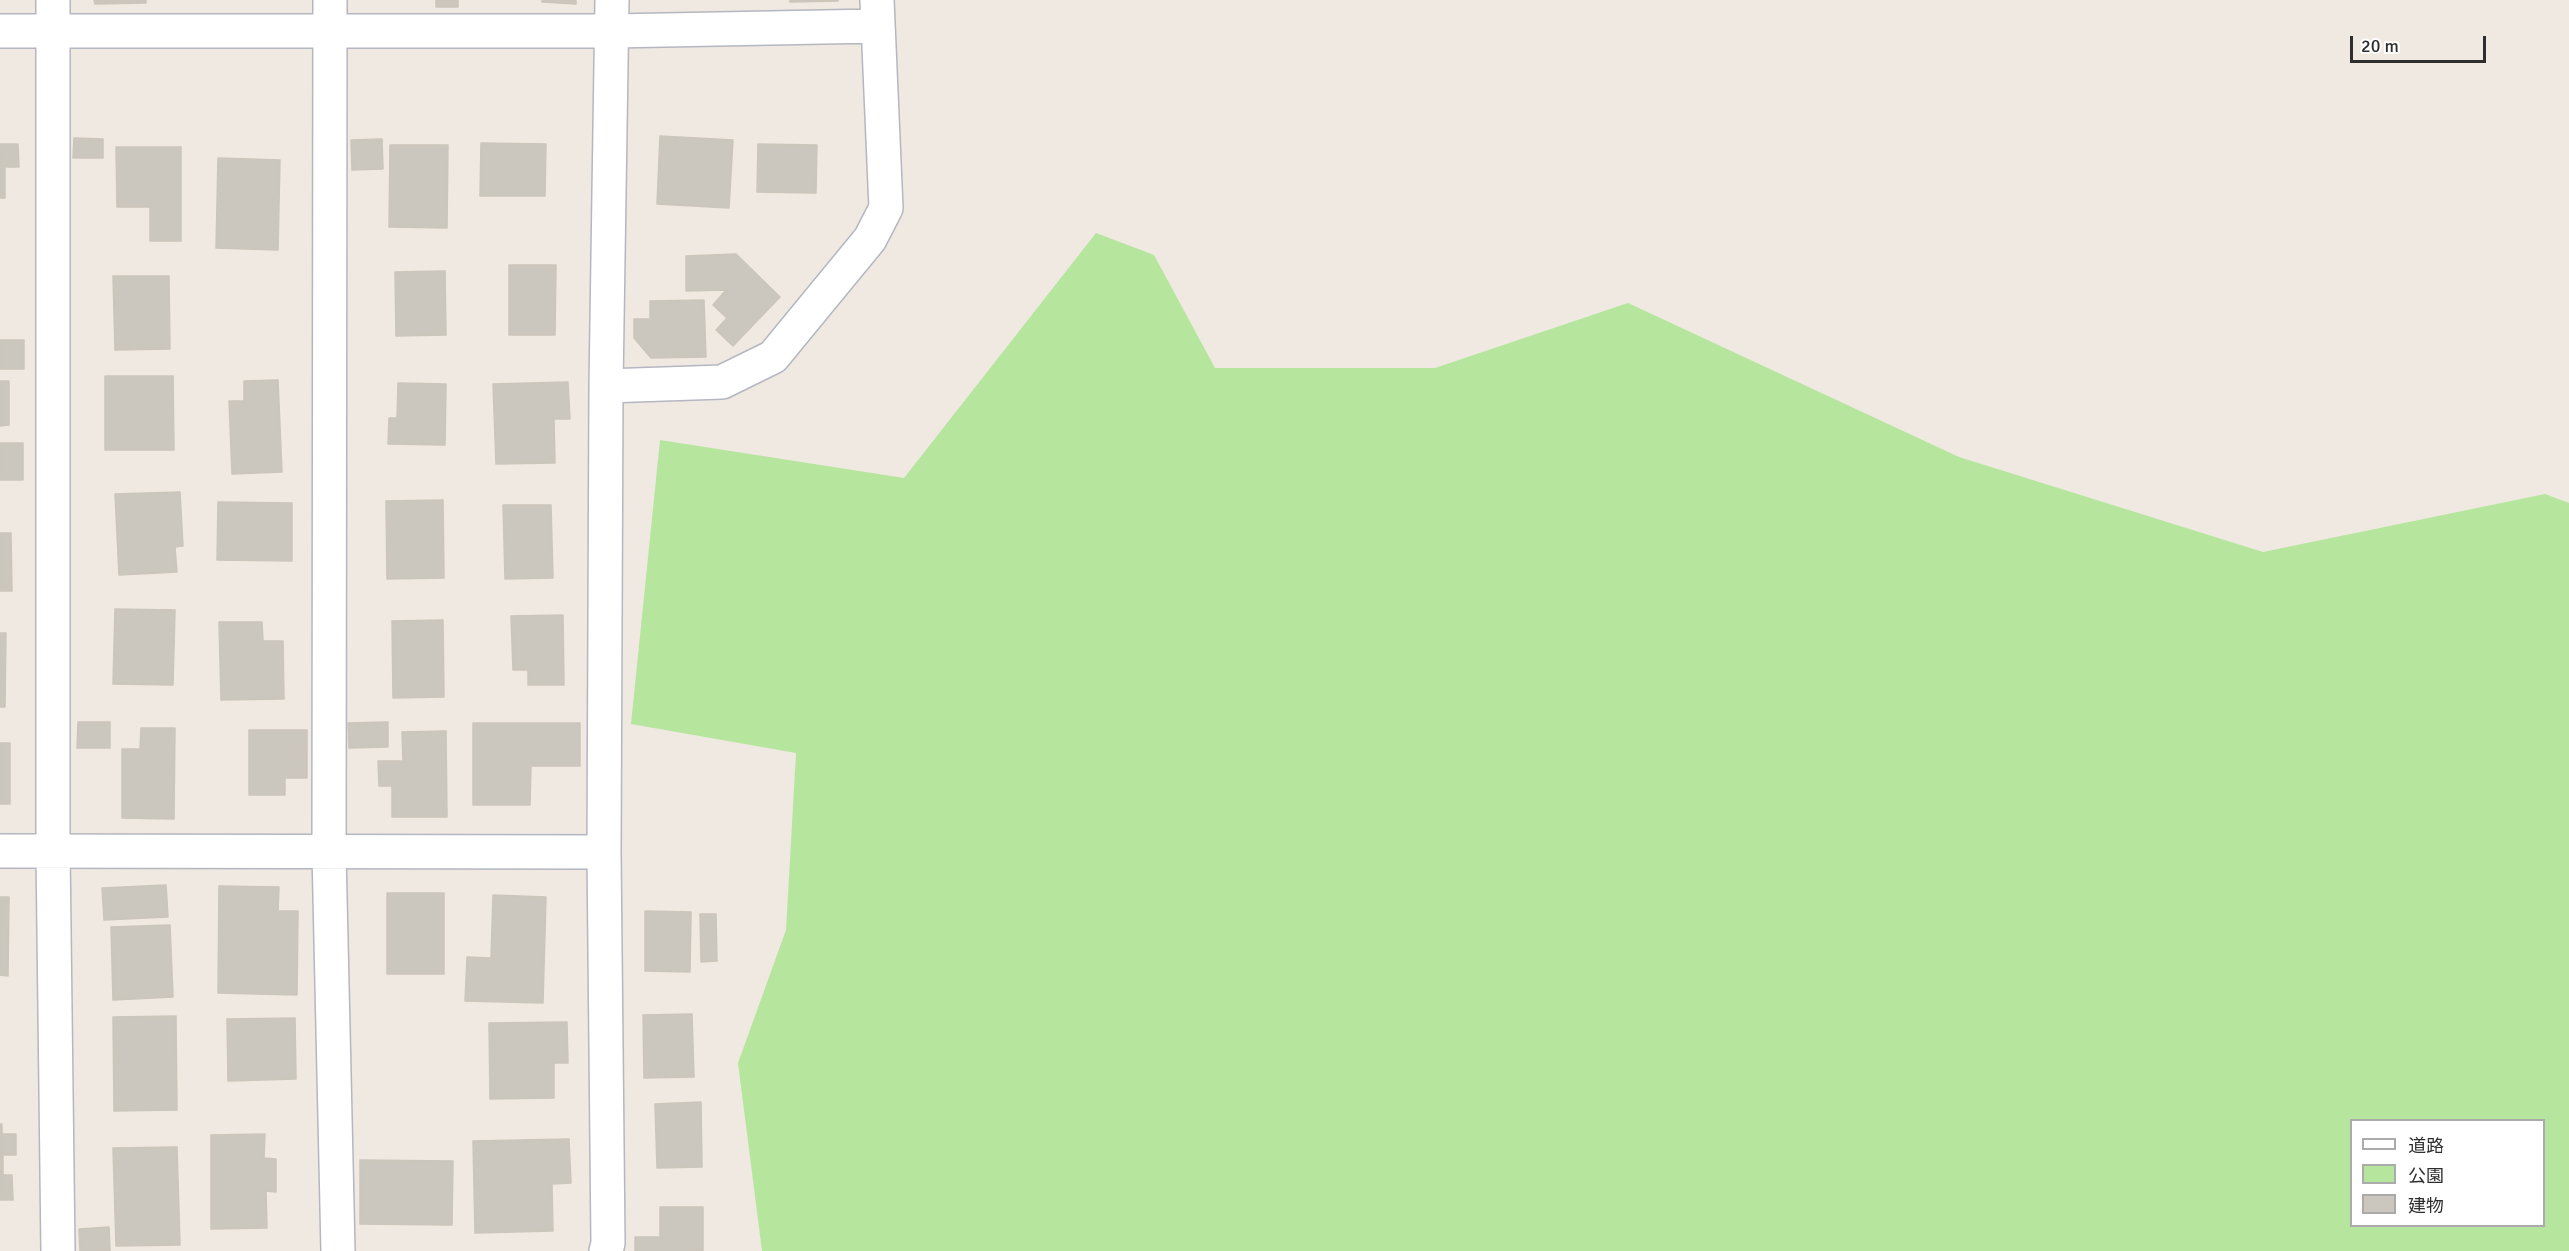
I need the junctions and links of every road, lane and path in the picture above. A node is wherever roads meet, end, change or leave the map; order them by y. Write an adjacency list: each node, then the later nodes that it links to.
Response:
1 (876, 13): 4 (street); 6 (street)
2 (53, 15): 3 (street); 5 (street); 8 (street)
3 (330, 15): 4 (street); 9 (street)
4 (612, 15): 6 (street)
5 (0, 31)
6 (606, 386): 10 (street)
7 (0, 851): 8 (street)
8 (53, 851): 9 (street); 11 (street)
9 (329, 852): 10 (street); 12 (street)
10 (604, 852): 13 (street)
11 (58, 1251)
12 (338, 1251)
13 (606, 1251)

